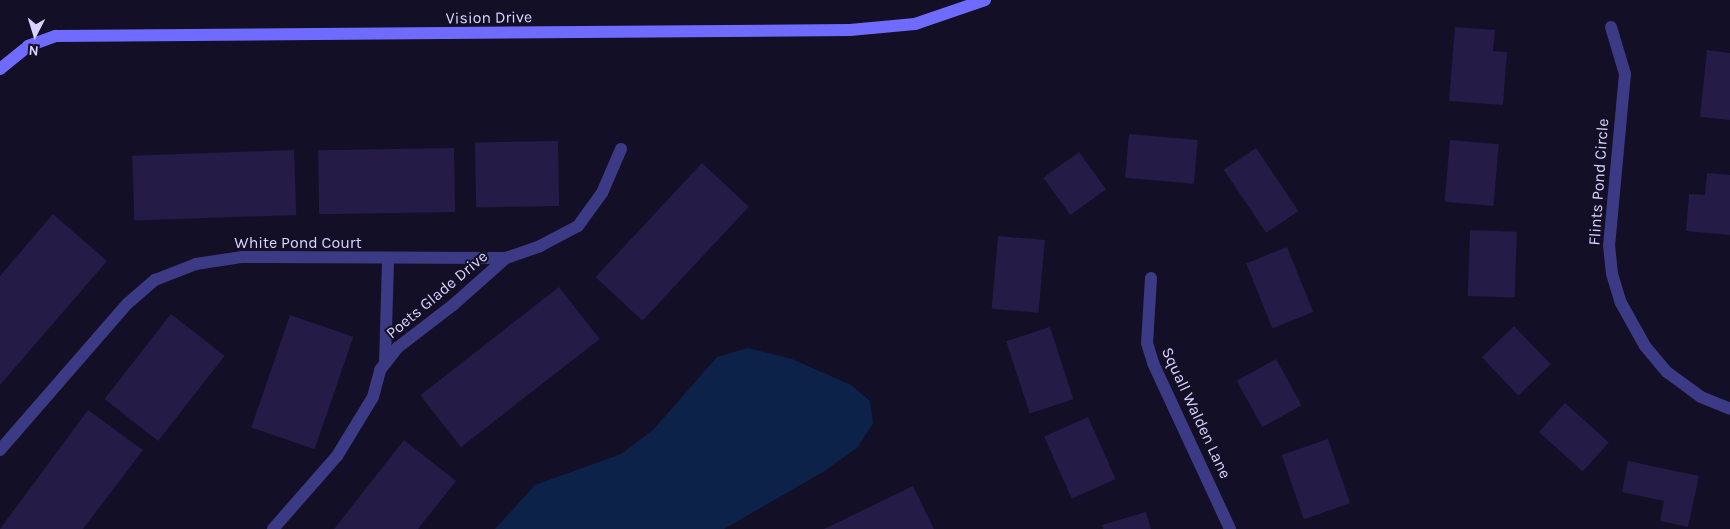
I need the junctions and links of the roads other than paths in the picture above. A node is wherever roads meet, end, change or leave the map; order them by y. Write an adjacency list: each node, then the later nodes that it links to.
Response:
1 (984, 0): 3 (street, Vision Drive)
2 (1611, 27): 9 (street, Flints Pond Circle)
3 (0, 69)
4 (621, 149): 5 (street, White Pond Court)
5 (506, 258): 6 (street, White Pond Court); 8 (street, Poets Glade Drive)
6 (388, 259): 8 (street); 10 (street, White Pond Court)
7 (1151, 278): 12 (street, Squall Walden Lane)
8 (385, 363): 11 (street, Poets Glade Drive)
9 (1730, 409)
10 (0, 450)
11 (273, 529)
12 (1230, 529)

